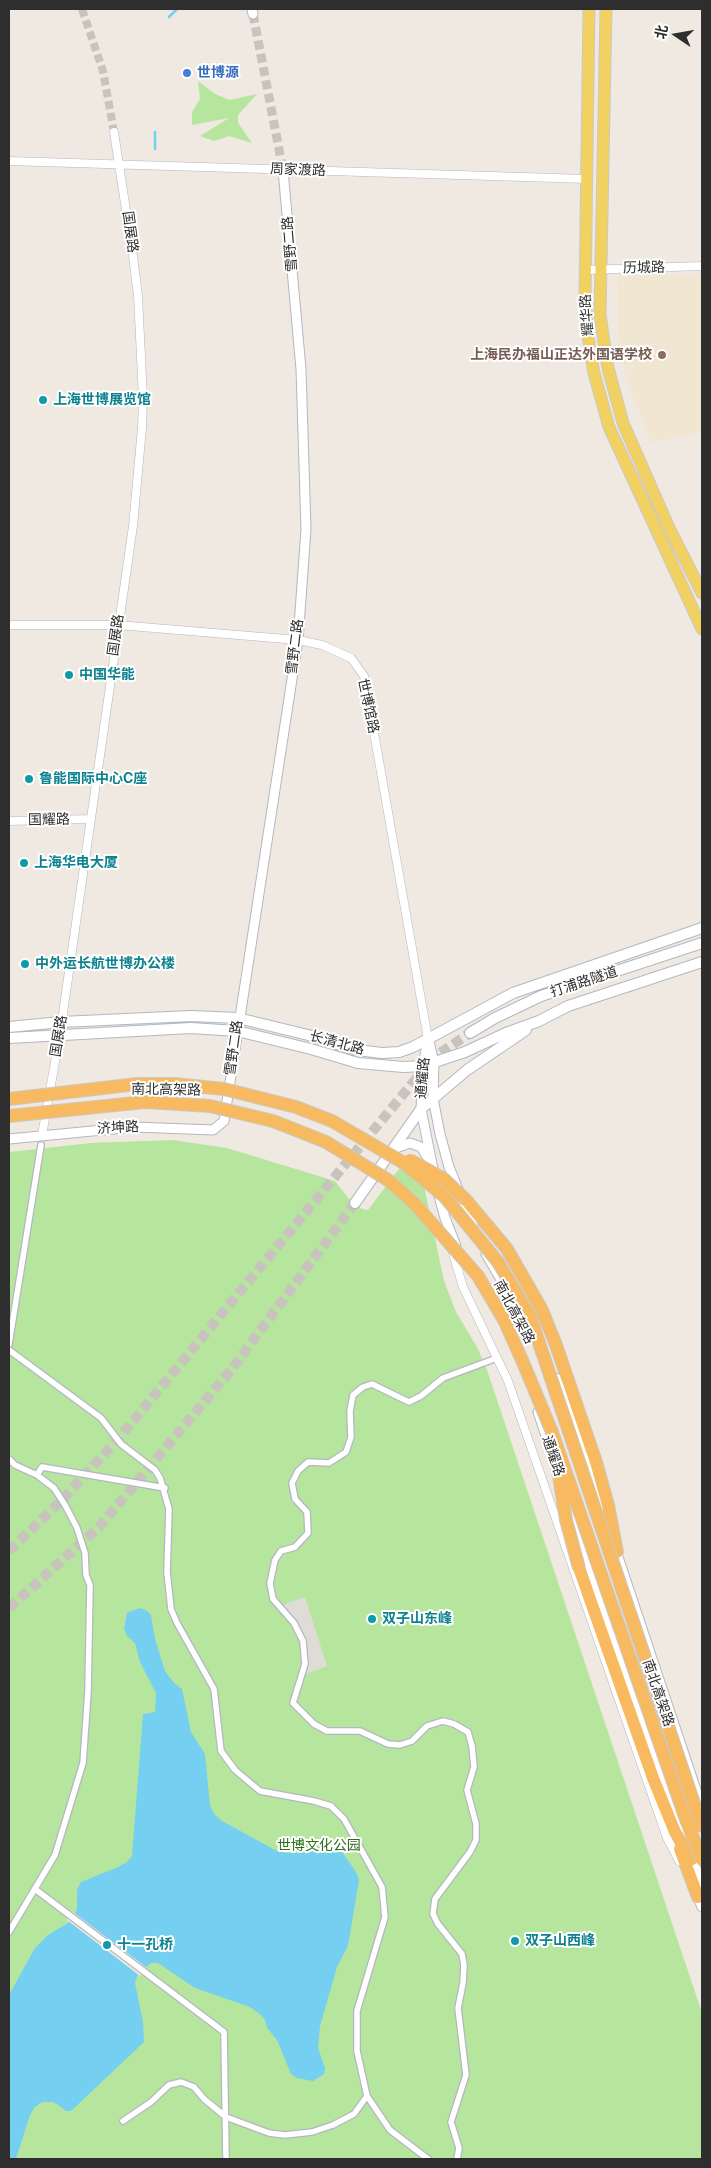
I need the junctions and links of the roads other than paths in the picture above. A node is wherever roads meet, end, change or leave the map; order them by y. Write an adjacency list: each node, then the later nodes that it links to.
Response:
1 (589, 9): 7 (main road, 耀华路)
2 (606, 9): 9 (main road, 耀华路)
3 (114, 132): 5 (street, 国展路)
4 (9, 161): 5 (street, 周家渡路)
5 (120, 166): 6 (street, 周家渡路); 13 (street, 国展路)
6 (283, 170): 7 (street, 周家渡路); 15 (street, 雪野二路)
7 (587, 178): 10 (main road, 耀华路)
8 (702, 266): 9 (street, 历城路)
9 (600, 269): 10 (street, 历城路); 11 (main road, 耀华路)
10 (585, 270): 14 (main road, 耀华路)
11 (702, 593)
12 (9, 625): 13 (street, 世博馆路)
13 (118, 625): 15 (street, 世博馆路); 16 (street, 国展路)
14 (702, 629)
15 (298, 640): 21 (street, 雪野二路); 29 (street, 世博馆路)
16 (90, 819): 17 (street, 国耀路); 23 (street, 国展路)
17 (9, 820)
18 (702, 928): 29 (main road, 长清北路)
19 (702, 943): 26 (main road, 打浦路隧道)
20 (702, 962): 22 (main road, 长清北路)
21 (238, 1018): 23 (main road, 长清北路); 25 (street, 雪野二路); 29 (main road, 长清北路)
22 (540, 1021): 30 (main road, 长清北路); 32 (main road)
23 (61, 1022): 24 (main road, 长清北路); 27 (street, 国展路)
24 (9, 1027)
25 (236, 1031): 27 (main road, 长清北路); 31 (main road, 长清北路); 36 (street, 雪野二路)
26 (470, 1033)
27 (60, 1034): 28 (main road, 长清北路); 37 (street, 国展路)
28 (9, 1038)
29 (428, 1039): 30 (street, 通耀路); 31 (street, 通耀路)
30 (434, 1063): 31 (main road, 长清北路); 32 (street, 通耀路)
31 (423, 1066): 34 (street, 通耀路)
32 (433, 1098): 34 (main road); 52 (street, 通耀路)
33 (9, 1099): 40 (highway, 南北高架路, bridge)
34 (421, 1109): 41 (main road); 42 (street, 通耀路)
35 (9, 1116): 48 (highway, 南北高架路, bridge)
36 (224, 1121): 37 (street, 济坤路)
37 (42, 1135): 38 (street, 济坤路)
38 (9, 1139)
39 (42, 1145): 45 (street)
40 (375, 1145): 52 (highway, bridge); 54 (highway, 南北高架路, bridge)
41 (393, 1149): 42 (street); 43 (main road)
42 (430, 1161): 44 (street, 通耀路)
43 (354, 1203)
44 (444, 1218): 47 (street); 56 (street, 通耀路)
45 (9, 1344)
46 (9, 1350): 51 (street)
47 (497, 1358): 59 (street); 66 (street)
48 (552, 1432): 55 (highway, bridge); 56 (highway, 南北高架路, bridge)
49 (9, 1459): 50 (street)
50 (36, 1476): 51 (street); 58 (street)
51 (165, 1488): 61 (street)
52 (617, 1552): 53 (street, 通耀路)
53 (702, 1808)
54 (702, 1827)
55 (675, 1832): 56 (highway); 59 (highway)
56 (697, 1859): 57 (street, 通耀路)
57 (702, 1883)
58 (35, 1889): 60 (street); 62 (street)
59 (700, 1902)
60 (9, 1932)
61 (367, 2096): 62 (street); 65 (street)
62 (226, 2117): 63 (street); 64 (street)
63 (123, 2121)
64 (226, 2159)
65 (428, 2159)
66 (457, 2159)

